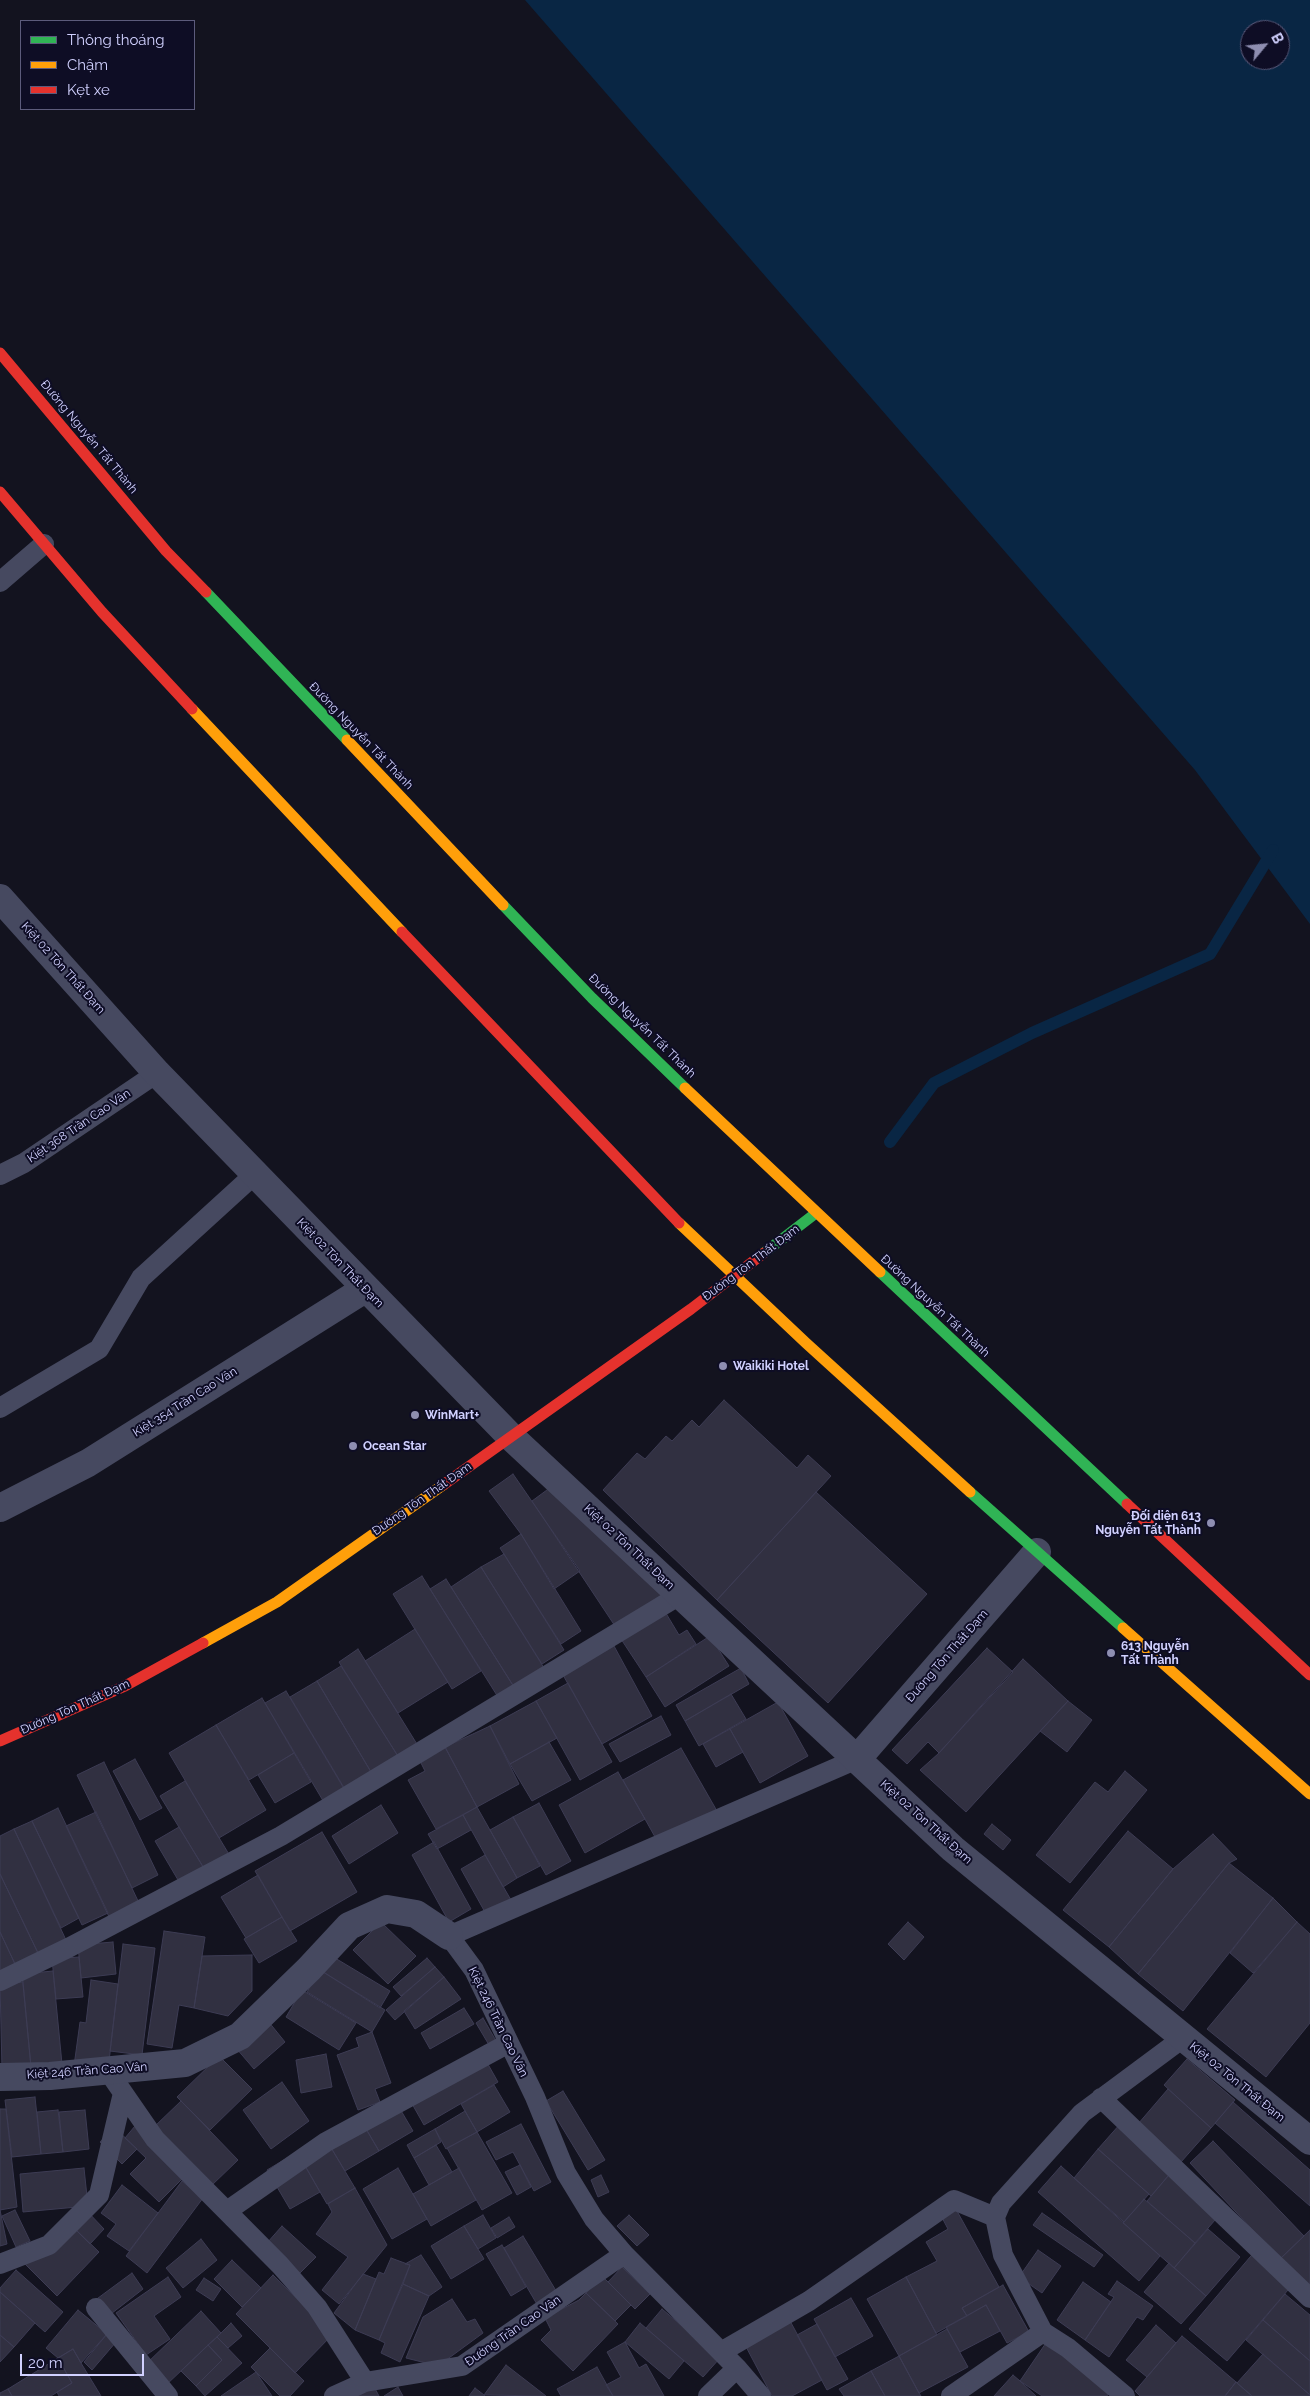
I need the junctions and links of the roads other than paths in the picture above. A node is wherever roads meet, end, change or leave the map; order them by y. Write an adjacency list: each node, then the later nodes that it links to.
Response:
1 (0, 354): 9 (main road, Đường Nguyễn Tất Thành)
2 (0, 492): 3 (main road)
3 (44, 544): 4 (lane); 10 (main road)
4 (0, 582)
5 (0, 898): 6 (street, Kiệt 02 Tôn Thất Đạm)
6 (157, 1073): 7 (street, Kiệt 02 Tôn Thất Đạm); 8 (lane, Kiệt 368 Trần Cao Vân)
7 (255, 1174): 11 (street, Kiệt 02 Tôn Thất Đạm); 12 (lane)
8 (0, 1175)
9 (816, 1214): 10 (main road, Đường Tôn Thất Đạm); 17 (main road, Đường Nguyễn Tất Thành)
10 (734, 1277): 13 (main road, Đường Tôn Thất Đạm); 15 (main road)
11 (365, 1289): 13 (street, Kiệt 02 Tôn Thất Đạm); 14 (street, Kiệt 354 Trần Cao Vân)
12 (0, 1408)
13 (510, 1436): 16 (street, Kiệt 02 Tôn Thất Đạm); 18 (main road, Đường Tôn Thất Đạm)
14 (0, 1508)
15 (1037, 1552): 19 (street, Đường Tôn Thất Đạm); 20 (main road)
16 (680, 1595): 19 (street, Kiệt 02 Tôn Thất Đạm); 22 (lane)
17 (1310, 1675)
18 (0, 1741)
19 (857, 1759): 21 (lane); 23 (street, Kiệt 02 Tôn Thất Đạm)
20 (1310, 1794)
21 (449, 1936): 24 (lane, Kiệt 246 Trần Cao Vân); 25 (street, Kiệt 246 Trần Cao Vân)
22 (0, 1981)
23 (1183, 2038): 28 (lane); 29 (street, Kiệt 02 Tôn Thất Đạm)
24 (509, 2044): 30 (lane); 32 (lane, Kiệt 246 Trần Cao Vân)
25 (108, 2070): 26 (street, Kiệt 246 Trần Cao Vân); 27 (lane)
26 (0, 2076)
27 (123, 2093): 30 (lane); 33 (lane)
28 (1102, 2098): 31 (lane); 34 (lane)
29 (1310, 2141)
30 (227, 2211): 39 (lane)
31 (995, 2217): 36 (lane); 37 (lane)
32 (624, 2254): 37 (lane, Kiệt 246 Trần Cao Vân); 39 (lane, Đường Trần Cao Vân)
33 (0, 2264)
34 (1310, 2298)
35 (96, 2308): 40 (lane)
36 (1043, 2332): 44 (lane); 45 (lane)
37 (721, 2352): 38 (lane, Kiệt 246 Trần Cao Vân)
38 (737, 2368): 42 (lane); 43 (lane, Kiệt 246 Trần Cao Vân)
39 (365, 2382): 41 (lane, Đường Trần Cao Vân)
40 (168, 2396)
41 (334, 2396)
42 (708, 2396)
43 (760, 2396)
44 (951, 2396)
45 (1125, 2396)

